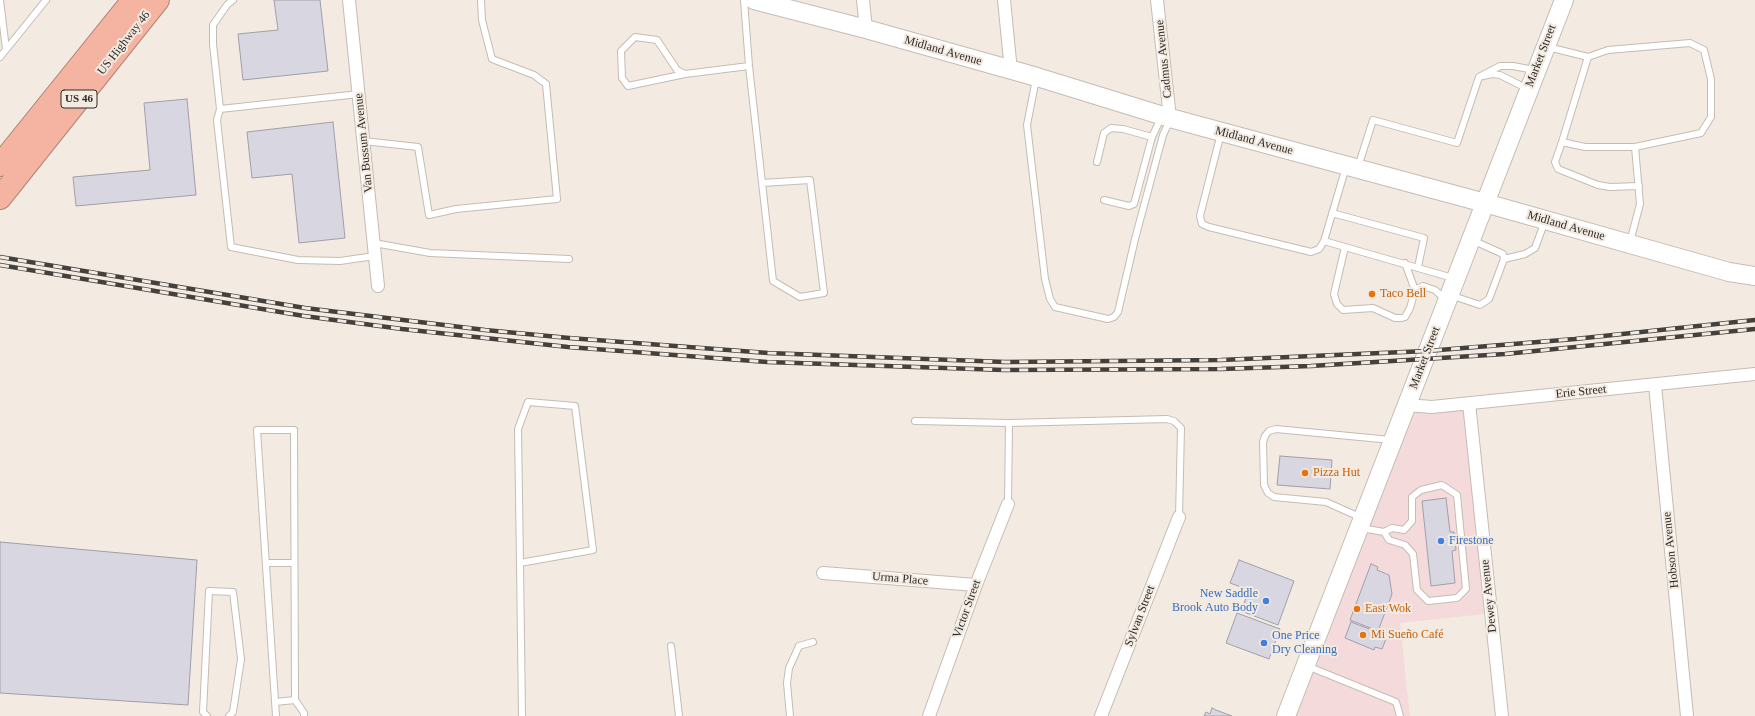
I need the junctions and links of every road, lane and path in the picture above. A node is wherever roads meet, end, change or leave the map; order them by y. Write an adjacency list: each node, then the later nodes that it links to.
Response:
1 (0, 0): 16 (lane)
2 (46, 0): 16 (lane)
3 (133, 0): 35 (highway, US Highway 46 / US 46)
4 (158, 0): 39 (highway, US Highway 46 / US 46)
5 (233, 0): 27 (lane)
6 (349, 0): 26 (street, Van Bussum Avenue)
7 (481, 0): 31 (lane)
8 (744, 0): 19 (lane)
9 (754, 0): 14 (street, Midland Avenue)
10 (863, 0): 14 (street)
11 (1004, 0): 21 (street)
12 (1158, 0): 28 (street, Cadmus Avenue)
13 (1564, 0): 15 (street, Market Street)
14 (866, 29): 21 (street, Midland Avenue)
15 (1545, 46): 18 (lane); 20 (street, Market Street)
16 (6, 49): 17 (lane)
17 (0, 57)
18 (1588, 58): 32 (lane); 33 (lane)
19 (749, 66): 22 (lane); 37 (lane)
20 (1536, 70): 24 (lane); 25 (street, Market Street)
21 (1011, 71): 23 (street, Midland Avenue)
22 (685, 74): 22 (lane)
23 (1037, 77): 28 (street, Midland Avenue); 28 (lane)
24 (1479, 77): 25 (lane); 36 (lane)
25 (1528, 90): 41 (street, Market Street)
26 (359, 94): 27 (lane); 31 (street, Van Bussum Avenue)
27 (220, 109): 49 (lane)
28 (1166, 117): 29 (street, Midland Avenue); 30 (lane)
29 (1221, 132): 36 (street, Midland Avenue); 45 (lane)
30 (1152, 137): 34 (lane); 40 (lane)
31 (364, 141): 46 (street, Van Bussum Avenue)
32 (1562, 142): 33 (lane); 38 (lane)
33 (1635, 147): 38 (lane)
34 (1097, 162)
35 (0, 164)
36 (1352, 167): 41 (street, Midland Avenue); 42 (lane)
37 (762, 184): 37 (lane)
38 (1639, 186): 47 (lane)
39 (0, 198)
40 (1104, 200)
41 (1485, 203): 43 (street, Midland Avenue); 44 (street, Market Street)
42 (1332, 213): 45 (lane); 53 (lane)
43 (1546, 220): 47 (street, Midland Avenue); 51 (lane)
44 (1470, 240): 51 (lane); 57 (street, Market Street)
45 (1324, 241): 48 (lane)
46 (374, 243): 49 (street, Van Bussum Avenue); 50 (lane)
47 (1630, 244): 54 (street, Midland Avenue)
48 (1345, 247): 52 (lane); 56 (lane)
49 (375, 256): 55 (street, Van Bussum Avenue)
50 (569, 259)
51 (1504, 259): 57 (lane)
52 (1405, 263): 53 (lane); 56 (lane)
53 (1418, 267): 57 (lane)
54 (1755, 276)
55 (378, 286)
56 (1415, 290): 57 (lane)
57 (1450, 291): 61 (street, Market Street)
58 (1755, 374): 59 (street, Erie Street)
59 (1655, 385): 60 (street, Erie Street); 91 (street, Hobson Avenue)
60 (1469, 403): 61 (street, Erie Street); 90 (street, Dewey Avenue)
61 (1406, 405): 64 (street, Market Street)
62 (915, 421): 63 (lane)
63 (1009, 423): 65 (lane); 66 (lane)
64 (1393, 440): 67 (street, Market Street); 67 (lane)
65 (1008, 504): 73 (street, Victor Street)
66 (1179, 516): 87 (street, Sylvan Street)
67 (1361, 523): 68 (lane); 76 (street, Market Street)
68 (1384, 532): 68 (lane)
69 (266, 563): 70 (lane); 70 (lane); 78 (lane)
70 (294, 563): 77 (lane)
71 (520, 563): 71 (lane); 83 (lane)
72 (824, 573): 73 (street, Urma Place)
73 (976, 585): 86 (street, Victor Street)
74 (813, 642): 85 (lane)
75 (671, 646): 84 (lane)
76 (1306, 665): 88 (street, Market Street); 89 (lane)
77 (295, 700): 78 (lane); 82 (lane)
78 (275, 702): 81 (lane)
79 (207, 716): 80 (lane)
80 (229, 716)
81 (276, 716)
82 (304, 716)
83 (522, 716)
84 (679, 716)
85 (790, 716)
86 (929, 716)
87 (1101, 716)
88 (1286, 716)
89 (1400, 716)
90 (1502, 716)
91 (1687, 716)

